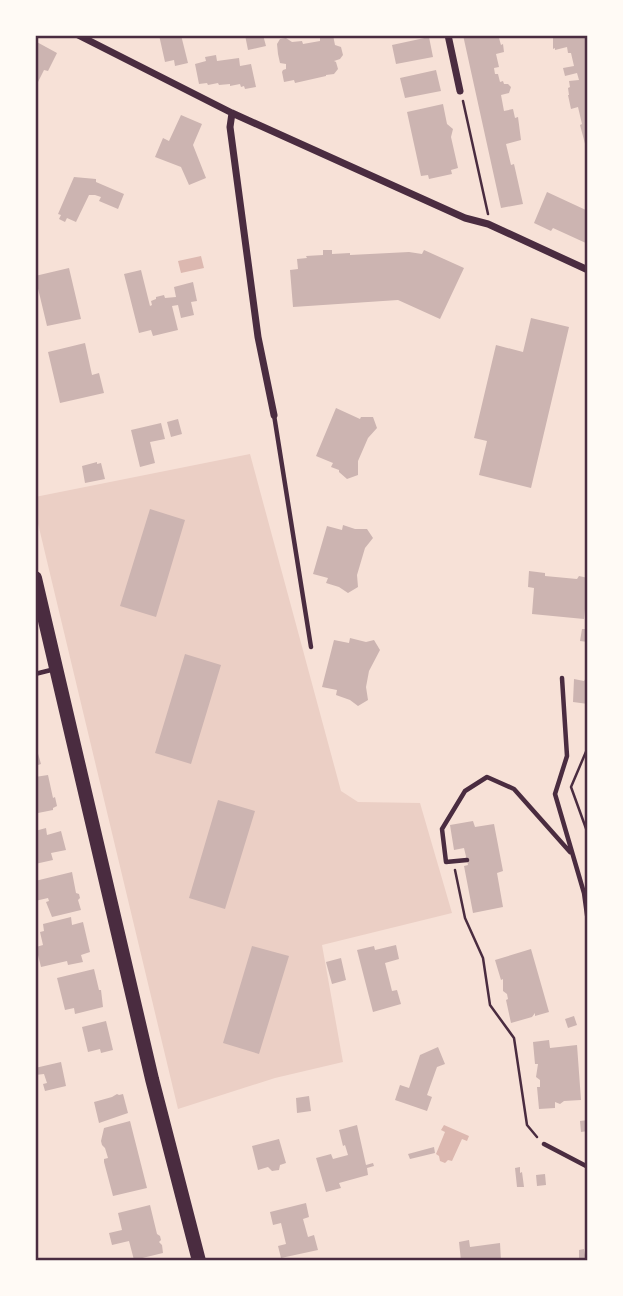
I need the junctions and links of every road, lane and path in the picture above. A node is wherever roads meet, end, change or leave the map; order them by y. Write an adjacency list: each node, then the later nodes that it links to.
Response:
1 (78, 35): 4 (street)
2 (448, 35): 3 (street)
3 (460, 91): 5 (path)
4 (232, 113): 5 (street); 7 (street)
5 (488, 224): 6 (street)
6 (588, 270)
7 (274, 415): 9 (lane)
8 (35, 578): 10 (main road)
9 (311, 647)
10 (56, 669): 11 (lane); 21 (main road)
11 (35, 674)
12 (562, 678): 15 (lane)
13 (588, 747): 14 (path)
14 (588, 834)
15 (573, 855): 17 (lane); 18 (lane)
16 (467, 860): 17 (lane)
17 (454, 861): 19 (path)
18 (588, 922)
19 (544, 1144): 20 (lane)
20 (588, 1167)
21 (199, 1261)

